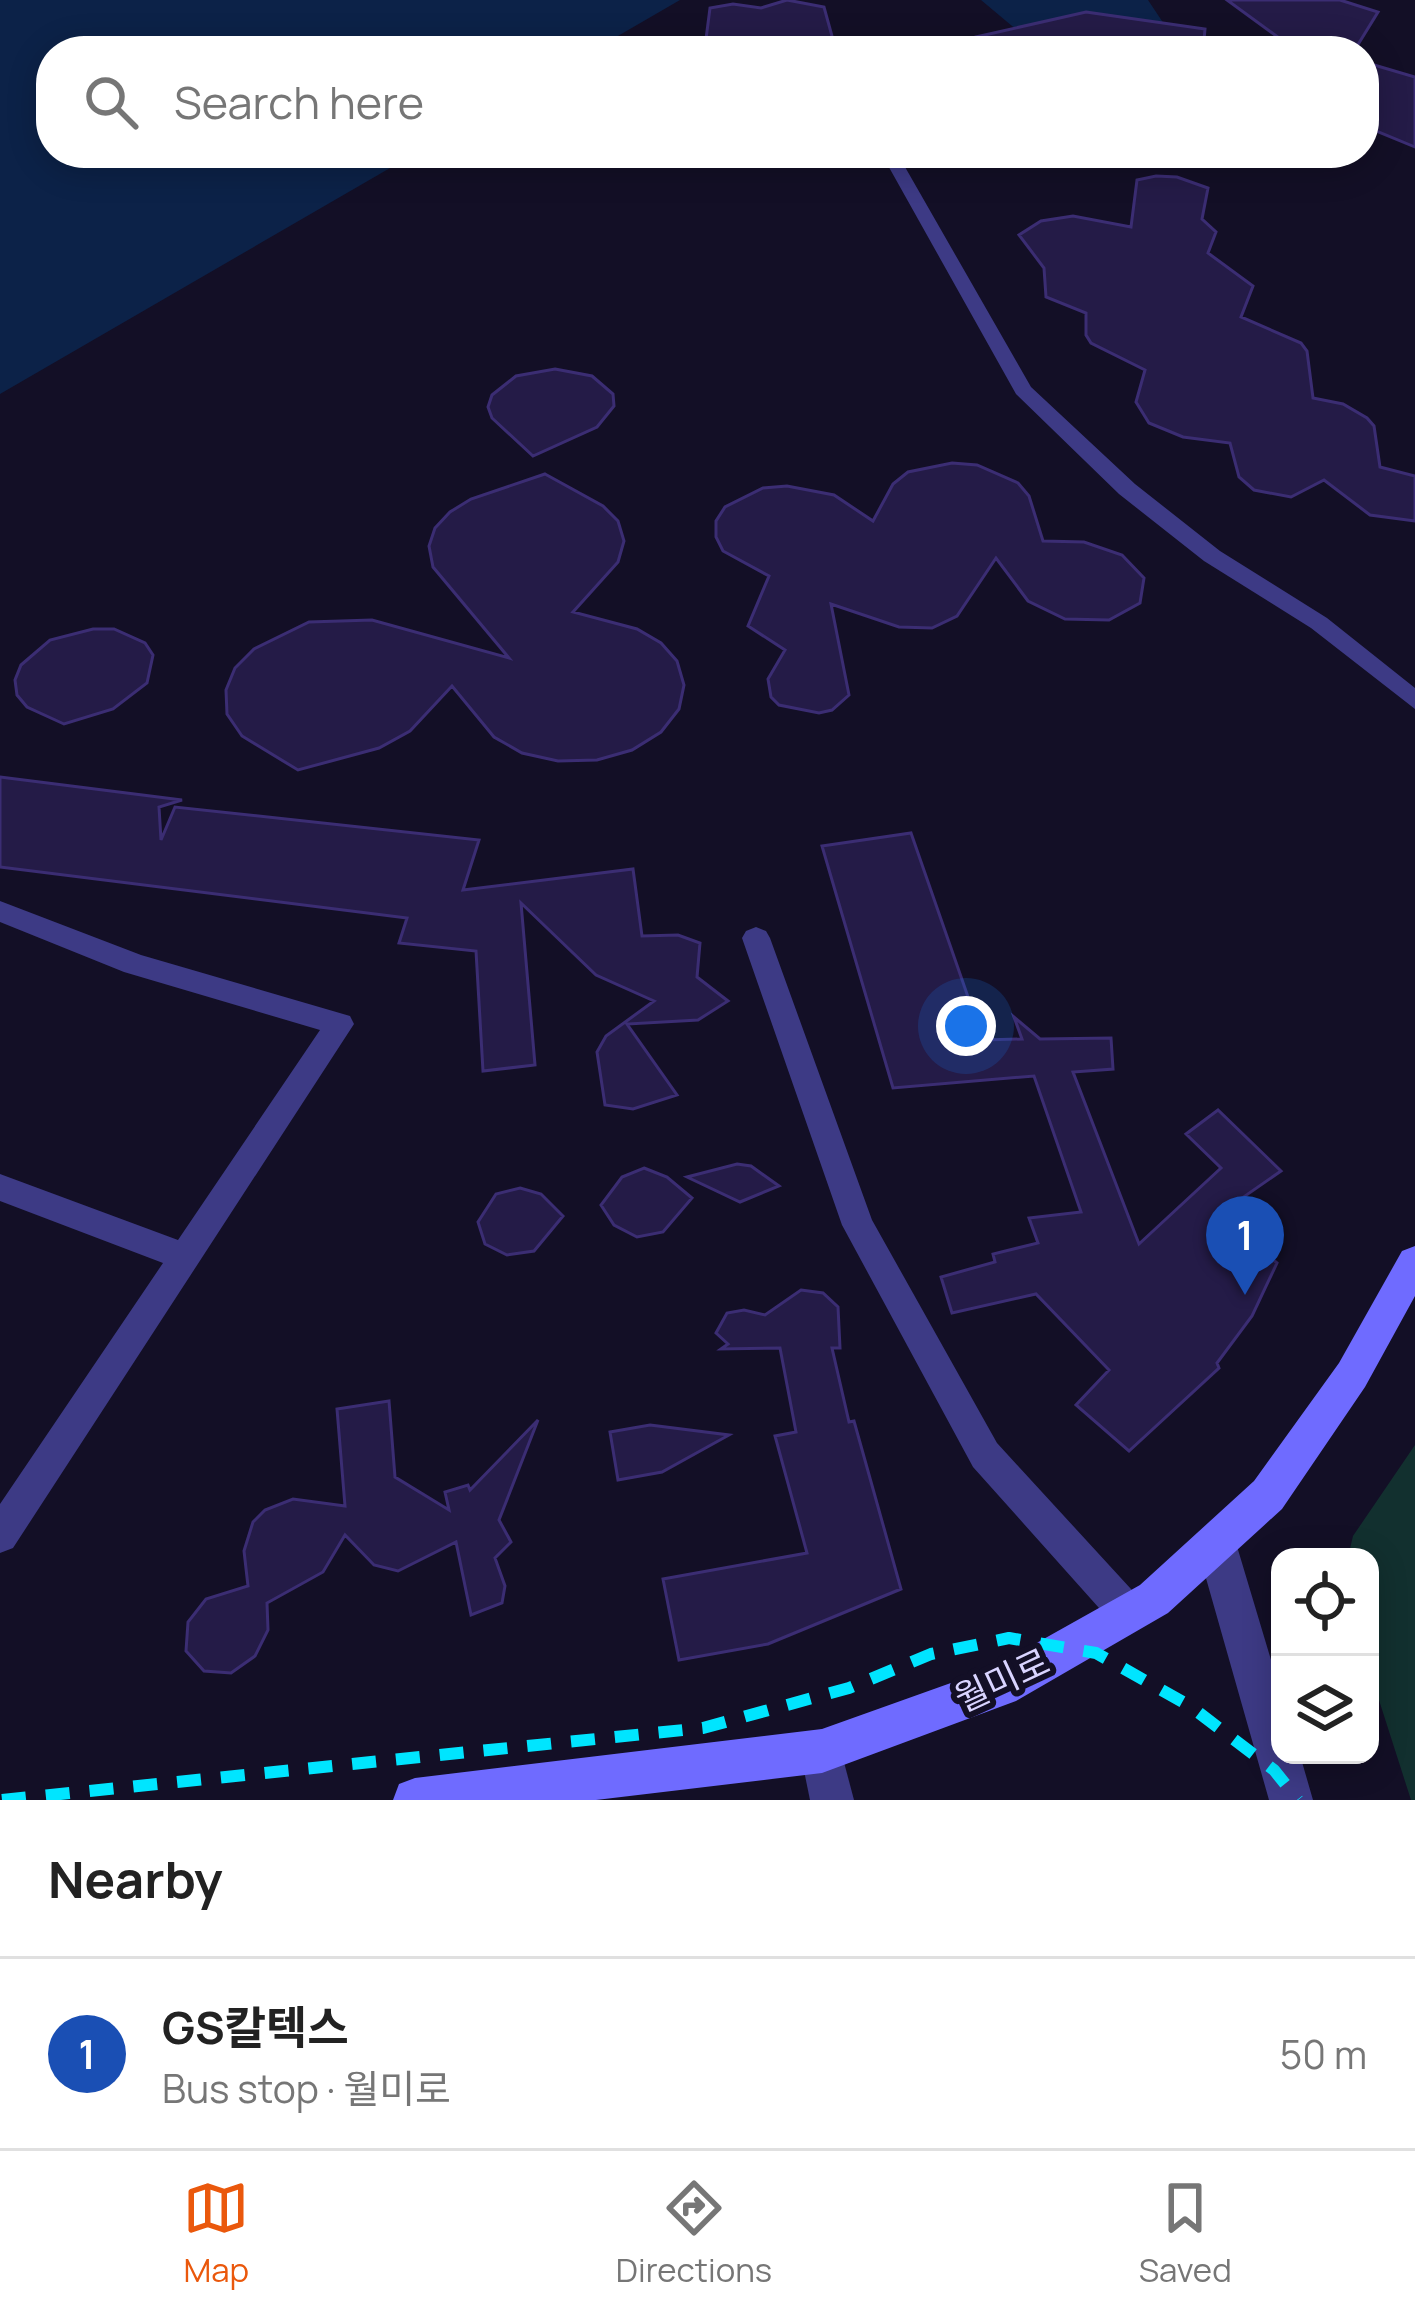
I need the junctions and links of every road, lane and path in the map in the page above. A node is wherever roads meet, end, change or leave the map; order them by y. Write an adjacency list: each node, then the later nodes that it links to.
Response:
1 (897, 168): 2 (lane)
2 (1415, 701)
3 (0, 911): 6 (lane)
4 (756, 938): 10 (lane)
5 (0, 1187): 6 (lane)
6 (185, 1257): 8 (lane)
7 (1415, 1262): 9 (main road, 월미로)
8 (0, 1535)
9 (1216, 1543): 10 (main road, 월미로); 14 (street)
10 (1129, 1614): 11 (main road, 월미로)
11 (822, 1751): 12 (main road, 월미로); 13 (street)
12 (416, 1800)
13 (832, 1800)
14 (1291, 1800)

